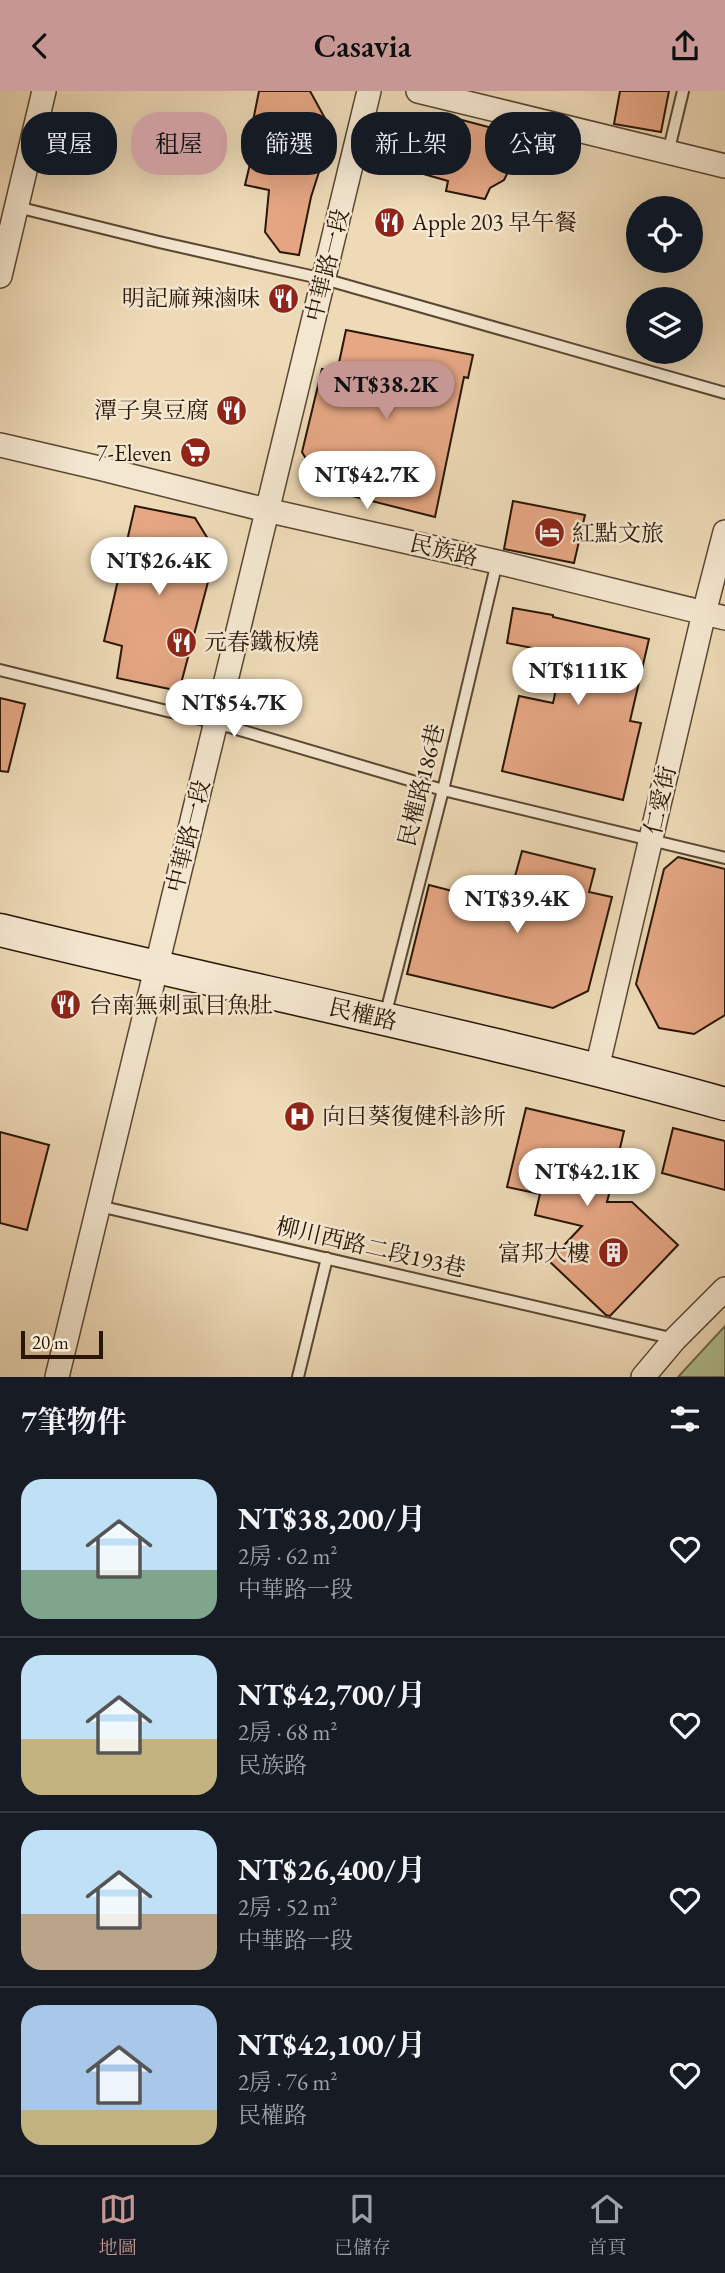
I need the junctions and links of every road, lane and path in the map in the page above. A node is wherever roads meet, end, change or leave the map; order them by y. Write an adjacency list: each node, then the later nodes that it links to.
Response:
1 (44, 91): 7 (street)
2 (369, 91): 9 (street, 中華路一段)
3 (418, 91): 5 (street)
4 (683, 91): 5 (lane)
5 (668, 153): 6 (street)
6 (725, 166)
7 (17, 207): 8 (street); 9 (lane)
8 (0, 276)
9 (324, 278): 10 (lane); 12 (street, 中華路一段)
10 (725, 393)
11 (0, 445): 12 (street, 民族路)
12 (267, 510): 14 (street, 民族路); 17 (street, 中華路一段)
13 (725, 531): 15 (street, 仁愛街)
14 (496, 562): 15 (street, 民族路); 18 (lane, 民權路186巷)
15 (714, 615): 19 (street, 仁愛街)
16 (0, 670): 17 (lane)
17 (216, 723): 18 (lane); 22 (street, 中華路一段)
18 (443, 790): 19 (lane); 23 (lane, 民權路186巷)
19 (651, 839): 20 (lane); 24 (street, 仁愛街)
20 (725, 858)
21 (0, 930): 22 (main road, 民權路)
22 (156, 968): 23 (main road, 民權路); 26 (street, 中華路一段)
23 (384, 1018): 24 (main road, 民權路)
24 (597, 1068): 25 (main road, 民權路)
25 (725, 1104)
26 (99, 1206): 27 (lane, 柳川西路二段193巷); 30 (street, 中華路一段)
27 (327, 1258): 29 (lane, 柳川西路二段193巷); 31 (lane)
28 (725, 1289): 29 (street)
29 (675, 1339): 32 (street)
30 (58, 1377)
31 (298, 1377)
32 (643, 1377)

